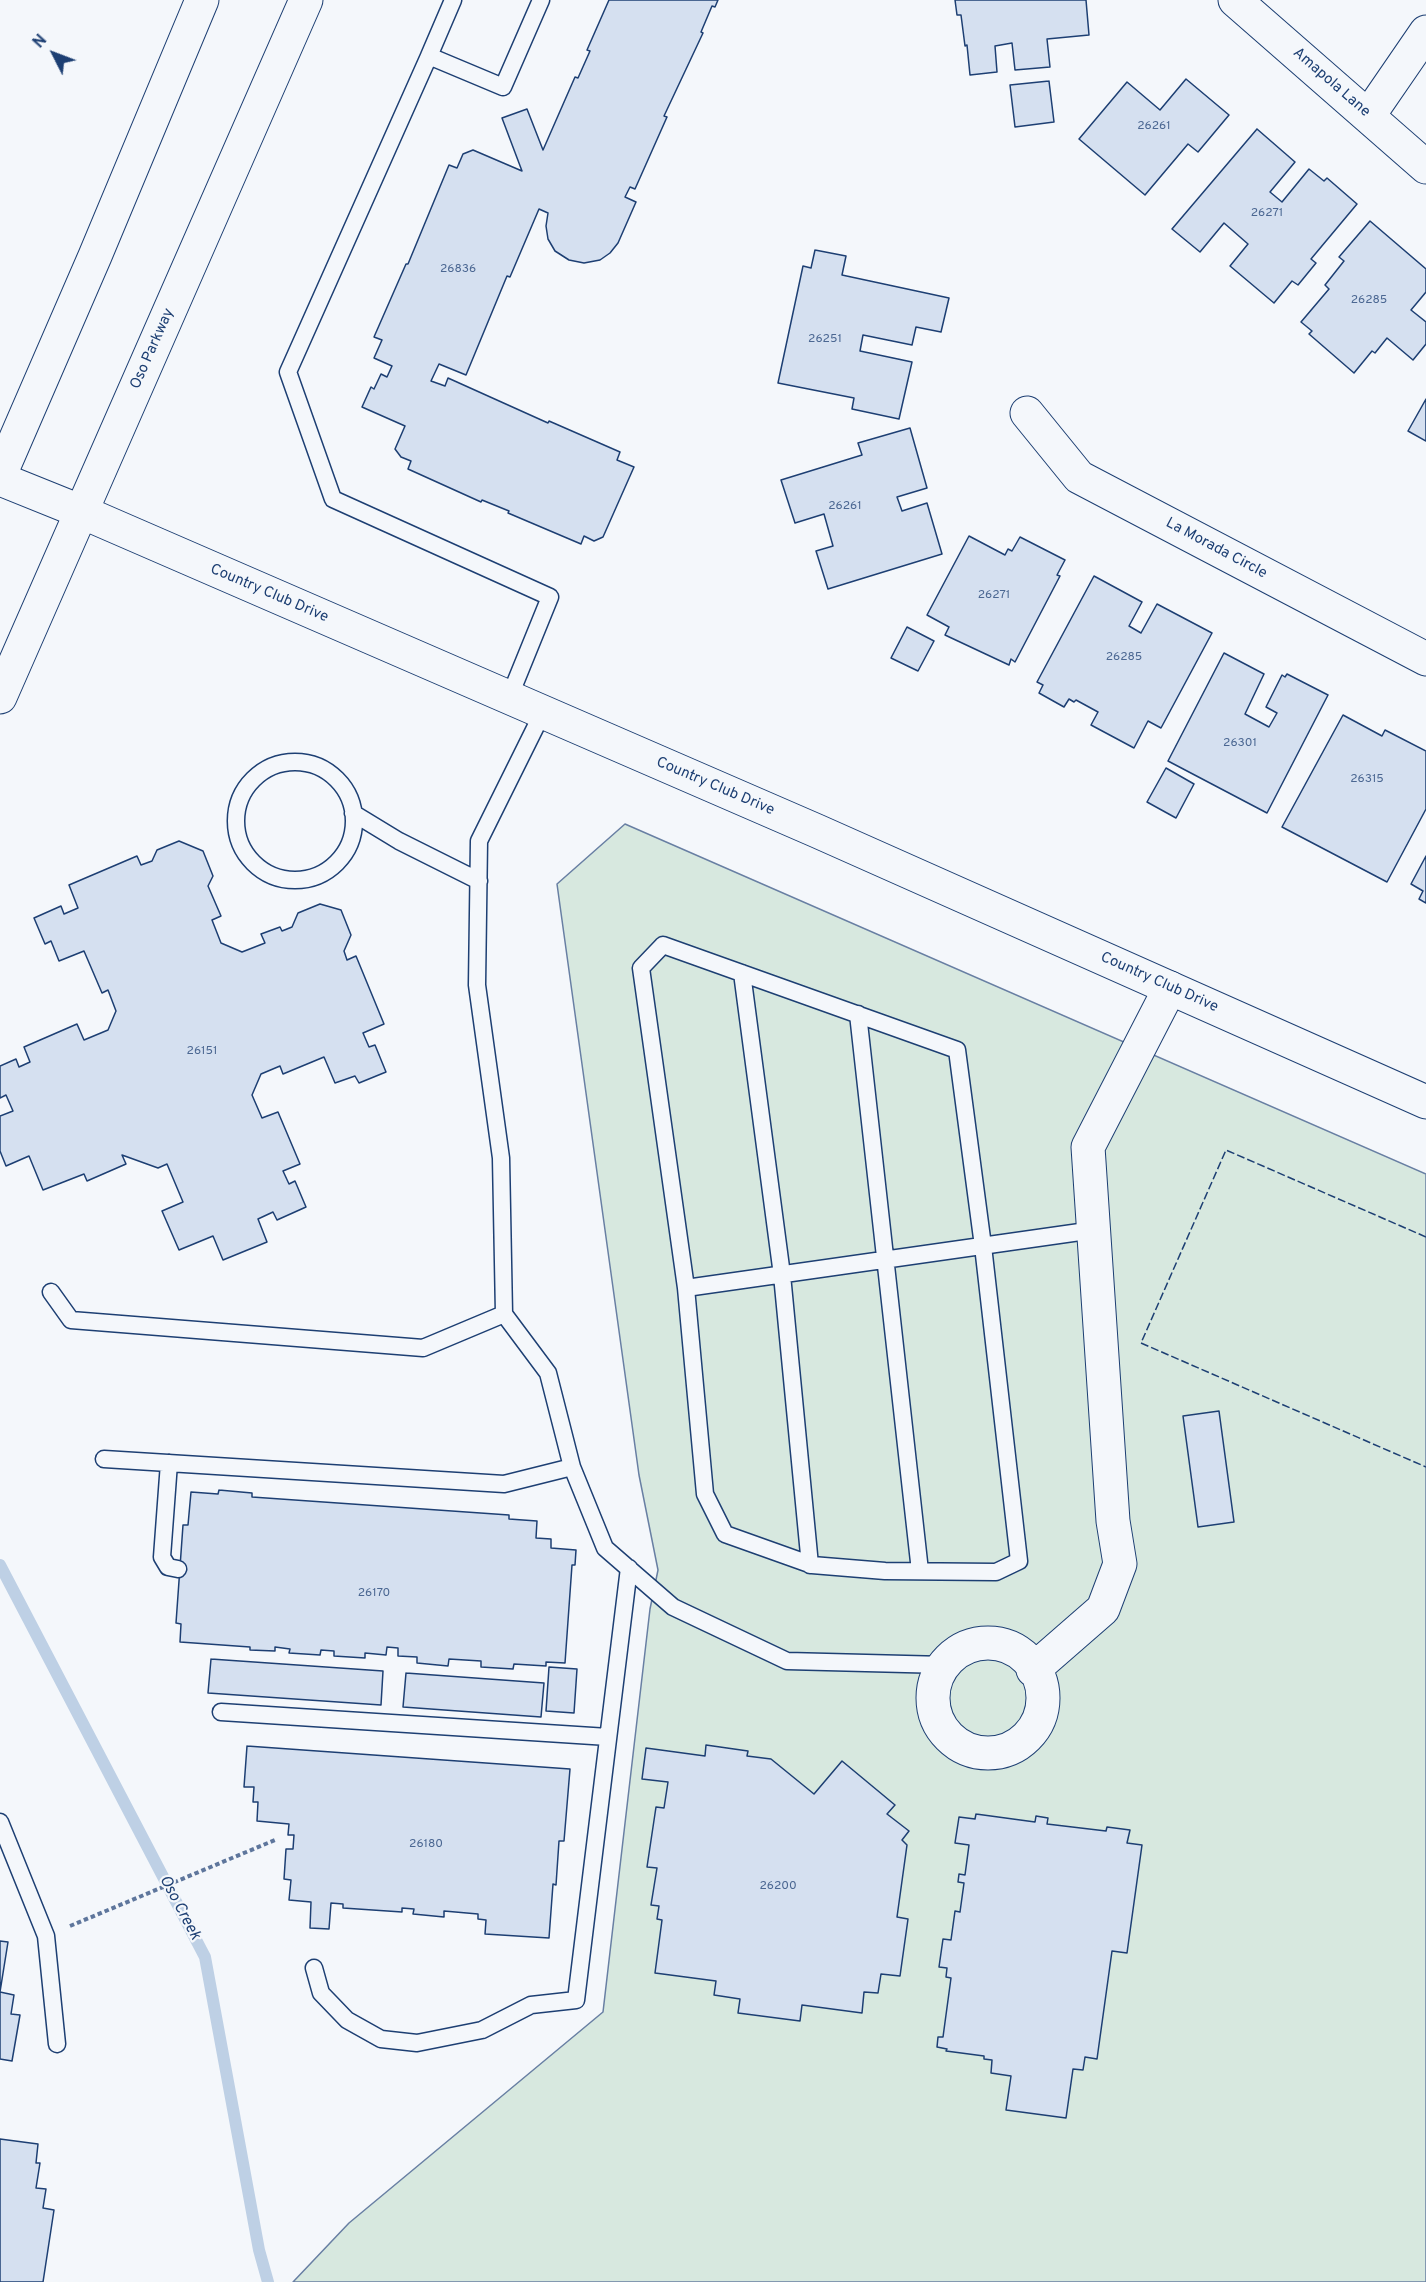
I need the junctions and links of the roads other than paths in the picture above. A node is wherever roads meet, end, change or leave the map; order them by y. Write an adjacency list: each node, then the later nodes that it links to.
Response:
1 (202, 0): 11 (street)
2 (306, 0): 13 (street, Oso Parkway)
3 (453, 0): 7 (lane)
4 (541, 0): 7 (lane)
5 (1235, 0): 8 (street, Amapola Lane)
6 (1426, 32): 8 (street)
7 (429, 56): 16 (lane)
8 (1369, 115): 9 (street, Amapola Lane)
9 (1426, 167)
10 (1027, 413): 14 (street, La Morada Circle)
11 (0, 475)
12 (0, 480): 13 (street, Country Club Drive)
13 (82, 512): 15 (street, Oso Parkway); 16 (street, Country Club Drive)
14 (1426, 659)
15 (0, 697)
16 (509, 698): 17 (street, Country Club Drive)
17 (543, 712): 19 (lane); 21 (street, Country Club Drive)
18 (353, 813): 18 (lane); 19 (lane)
19 (479, 880): 30 (lane)
20 (742, 973): 22 (lane); 27 (lane); 28 (lane)
21 (1170, 988): 23 (street, Country Club Drive); 24 (street)
22 (858, 1014): 25 (lane); 26 (lane)
23 (1426, 1102)
24 (1094, 1230): 25 (lane); 39 (street)
25 (983, 1246): 26 (lane); 37 (lane)
26 (884, 1260): 27 (lane); 37 (lane)
27 (782, 1275): 28 (lane); 34 (lane)
28 (686, 1288): 34 (lane)
29 (51, 1292): 30 (lane)
30 (504, 1314): 33 (lane)
31 (104, 1459): 32 (lane)
32 (169, 1463): 33 (lane); 36 (lane)
33 (572, 1467): 35 (lane)
34 (810, 1565): 37 (lane)
35 (629, 1568): 38 (lane); 41 (lane)
36 (178, 1569)
37 (920, 1571)
38 (945, 1665): 39 (street); 39 (street)
39 (1033, 1670)
40 (221, 1712): 41 (lane)
41 (608, 1737): 43 (lane)
42 (0, 1822): 44 (lane)
43 (314, 1968)
44 (57, 2044)

